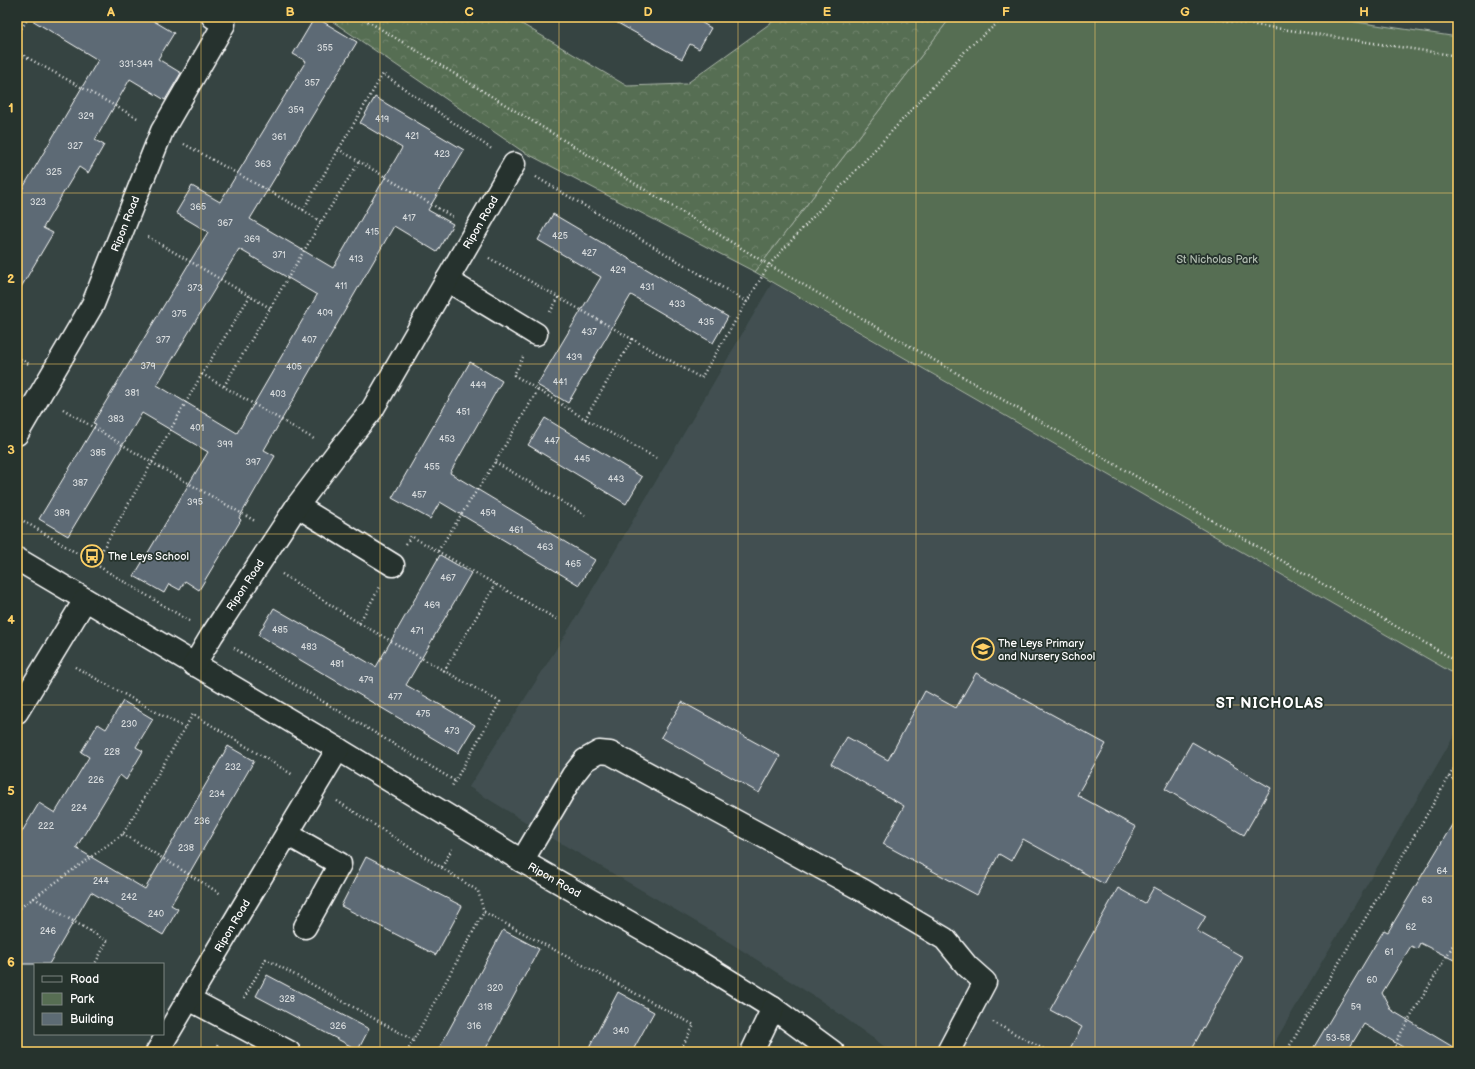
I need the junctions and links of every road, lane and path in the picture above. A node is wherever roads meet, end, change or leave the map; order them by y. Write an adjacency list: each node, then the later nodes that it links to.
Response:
1 (28, 17): 6 (path)
2 (213, 17): 11 (street, Ripon Road)
3 (361, 17): 13 (path)
4 (1005, 17): 13 (path)
5 (1204, 17): 7 (path)
6 (17, 35)
7 (1458, 56)
8 (338, 149): 9 (path)
9 (360, 162): 12 (path); 17 (path)
10 (514, 164): 12 (street, Ripon Road)
11 (125, 224): 15 (path); 23 (street, Ripon Road)
12 (471, 238): 14 (street, Ripon Road); 16 (path)
13 (769, 265): 19 (path); 43 (path)
14 (447, 280): 18 (street); 26 (street, Ripon Road)
15 (250, 296): 17 (path); 20 (path)
16 (560, 297): 18 (path); 19 (path)
17 (270, 308): 21 (path)
18 (536, 334): 22 (path)
19 (633, 338): 24 (path)
20 (202, 374): 21 (path); 28 (path)
21 (224, 386): 26 (path)
22 (538, 390): 24 (path); 29 (path)
23 (40, 395): 25 (street, Ripon Road); 28 (path)
24 (586, 419): 27 (path)
25 (17, 434)
26 (336, 452): 30 (street, Ripon Road)
27 (656, 458)
28 (151, 462): 32 (path); 37 (path)
29 (495, 462): 31 (path); 34 (path)
30 (297, 506): 32 (street, Ripon Road); 38 (street)
31 (585, 515)
32 (278, 535): 36 (street, Ripon Road)
33 (411, 536): 34 (path)
34 (438, 551): 39 (path)
35 (17, 559): 40 (street, Ripon Road)
36 (261, 561): 44 (street, Ripon Road); 45 (path)
37 (94, 563)
38 (393, 565)
39 (496, 584): 41 (path); 45 (path)
40 (85, 600): 42 (street); 44 (street, Ripon Road)
41 (558, 620)
42 (52, 654): 46 (street); 47 (path)
43 (1458, 662)
44 (194, 665): 48 (street, Ripon Road)
45 (444, 672): 53 (path)
46 (17, 712)
47 (185, 728): 52 (path); 54 (path)
48 (338, 749): 52 (street, Ripon Road); 53 (street, Ripon Road)
49 (1458, 762): 50 (path)
50 (1449, 777): 51 (path); 80 (path)
51 (1458, 782)
52 (315, 787): 55 (street, Ripon Road); 60 (path)
53 (438, 811): 56 (street, Ripon Road)
54 (123, 834): 57 (path); 58 (path)
55 (287, 834): 58 (street, Ripon Road); 61 (street)
56 (522, 861): 65 (street, Ripon Road); 66 (street)
57 (34, 898): 59 (path); 63 (path)
58 (243, 907): 64 (street, Ripon Road)
59 (17, 910)
60 (484, 912): 70 (path); 75 (path)
61 (305, 927)
62 (1458, 937): 81 (path)
63 (96, 963)
64 (189, 999): 67 (street); 68 (street, Ripon Road)
65 (773, 1008): 76 (street); 77 (street, Ripon Road)
66 (970, 1009): 78 (street); 79 (path)
67 (231, 1021): 70 (path); 72 (path); 73 (street)
68 (167, 1025)
69 (164, 1035): 71 (street, Ripon Road)
70 (413, 1040): 74 (path)
71 (158, 1052)
72 (213, 1052)
73 (289, 1052)
74 (407, 1052)
75 (679, 1052)
76 (752, 1052)
77 (833, 1052)
78 (948, 1052)
79 (1049, 1052)
80 (1286, 1052)
81 (1406, 1052)

